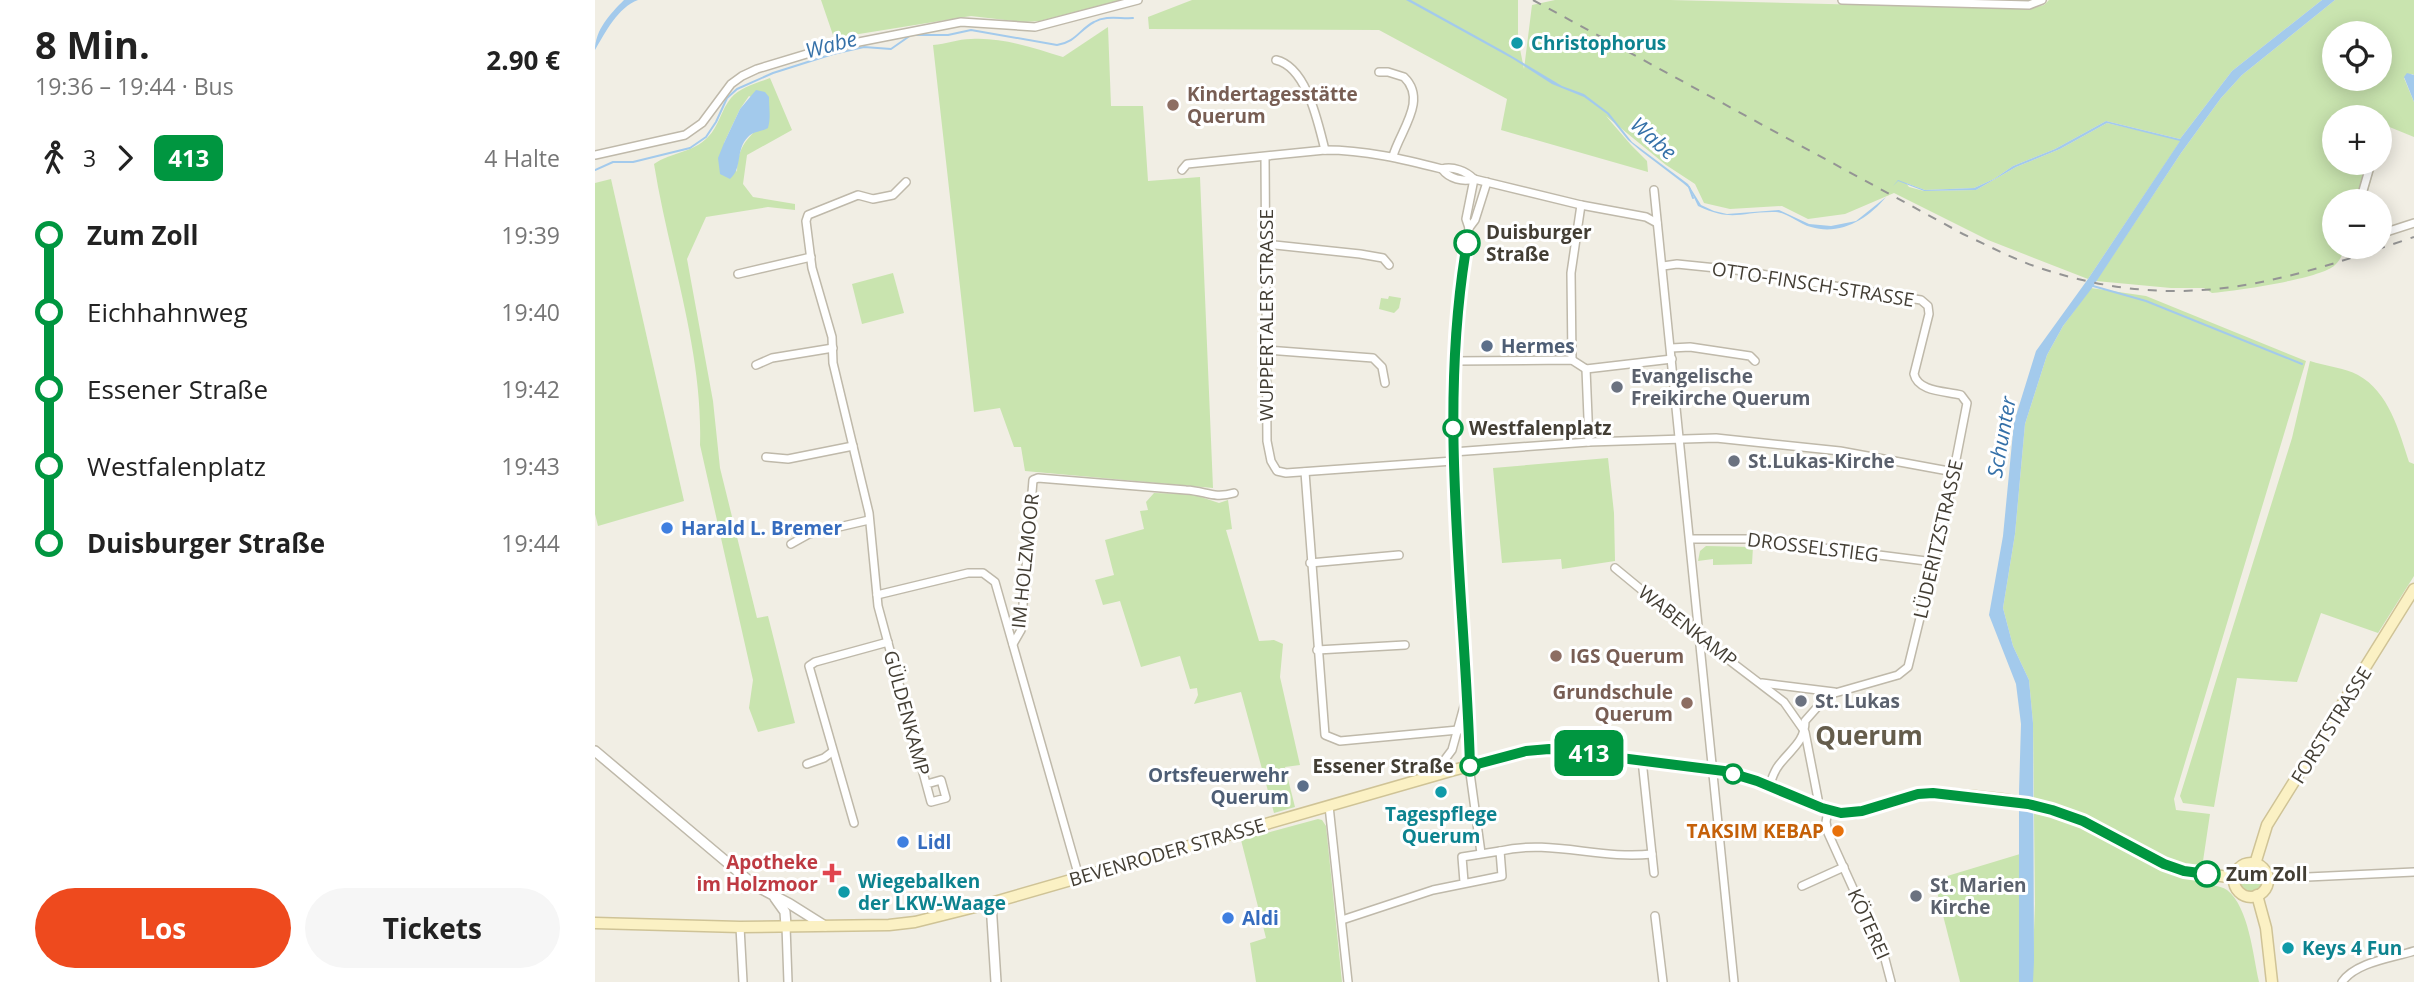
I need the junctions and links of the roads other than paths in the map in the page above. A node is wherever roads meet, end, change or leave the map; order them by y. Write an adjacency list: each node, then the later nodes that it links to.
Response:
1 (1138, 0): 7 (street)
2 (1842, 0): 3 (street)
3 (2042, 0)
4 (1276, 60): 6 (street)
5 (1379, 72): 8 (street)
6 (1325, 150): 8 (street); 9 (street)
7 (595, 155)
8 (1393, 156): 11 (street)
9 (1265, 157): 10 (street); 20 (street, WUPPERTALER STRASSE)
10 (1182, 170)
11 (1474, 179): 13 (street); 18 (street)
12 (906, 182): 21 (street, GÜLDENKAMP)
13 (1487, 182): 15 (street); 18 (street)
14 (1654, 190): 16 (street)
15 (1581, 205): 16 (street); 29 (street)
16 (1657, 223): 23 (street)
17 (2414, 223): 19 (street)
18 (1469, 228): 30 (street)
19 (2392, 230)
20 (1266, 244): 22 (street); 27 (street, WUPPERTALER STRASSE)
21 (810, 257): 24 (street); 25 (street, GÜLDENKAMP)
22 (1389, 265)
23 (1663, 266): 26 (street); 35 (street, OTTO-FINSCH-STRASSE)
24 (738, 274)
25 (833, 348): 32 (street); 38 (street, GÜLDENKAMP)
26 (1671, 348): 28 (street); 31 (street)
27 (1266, 350): 34 (street); 42 (street, WUPPERTALER STRASSE)
28 (1672, 359): 33 (street); 36 (street)
29 (1572, 360): 30 (street); 33 (street)
30 (1454, 361): 39 (street)
31 (1755, 361)
32 (756, 365)
33 (1586, 369): 37 (street)
34 (1385, 383)
35 (1965, 398): 43 (street, LÜDERITZSTRASSE)
36 (1681, 439): 37 (street); 43 (street); 46 (street)
37 (1589, 442): 39 (street)
38 (853, 446): 40 (street); 45 (street, GÜLDENKAMP)
39 (1453, 452): 41 (street)
40 (766, 457)
41 (1453, 461): 42 (street); 60 (street)
42 (1305, 472): 50 (street)
43 (1954, 472): 49 (street, LÜDERITZSTRASSE)
44 (1234, 493): 56 (street, IM HOLZMOOR)
45 (869, 520): 47 (street); 53 (street, GÜLDENKAMP)
46 (1691, 539): 49 (street, DROSSELSTIEG); 54 (street)
47 (791, 544)
48 (1399, 555): 50 (street)
49 (1934, 562): 61 (street, LÜDERITZSTRASSE)
50 (1310, 563): 58 (street)
51 (1615, 568): 54 (street, WABENKAMP)
52 (2414, 589): 81 (main road, FORSTSTRASSE)
53 (877, 595): 55 (street, GÜLDENKAMP); 56 (street)
54 (1700, 638): 59 (street, WABENKAMP); 70 (street)
55 (888, 642): 66 (street, GÜLDENKAMP); 72 (street, GÜLDENKAMP)
56 (1013, 644): 85 (street, IM HOLZMOOR)
57 (1405, 645): 58 (street)
58 (1317, 650): 63 (street)
59 (1762, 683): 61 (street); 64 (street, WABENKAMP)
60 (1468, 692): 62 (street); 63 (street)
61 (1834, 692): 64 (street)
62 (1469, 729): 63 (street); 69 (street)
63 (1457, 730): 71 (street)
64 (1805, 732): 73 (street); 74 (street)
65 (595, 751): 91 (street)
66 (832, 752): 68 (street); 77 (street, GÜLDENKAMP)
67 (1642, 760): 69 (main road, BEVENRODER STRASSE); 70 (main road, BEVENRODER STRASSE); 80 (street)
68 (807, 764)
69 (1470, 766): 71 (main road, BEVENRODER STRASSE); 79 (street)
70 (1713, 769): 73 (main road, BEVENRODER STRASSE); 106 (street)
71 (1433, 776): 75 (main road, BEVENRODER STRASSE)
72 (927, 784)
73 (1769, 786): 74 (main road, BEVENRODER STRASSE)
74 (1815, 805): 76 (main road, BEVENRODER STRASSE)
75 (1329, 806): 85 (main road, BEVENRODER STRASSE); 95 (street)
76 (1828, 810): 82 (street, KÖTEREI); 86 (main road, BEVENRODER STRASSE)
77 (854, 823)
78 (1500, 851): 79 (street); 80 (street); 88 (street)
79 (1481, 853): 88 (street)
80 (1651, 854): 84 (street)
81 (2255, 864): 86 (main road); 87 (main road)
82 (1843, 867): 89 (street, KÖTEREI); 107 (street, KÖTEREI)
83 (2414, 872): 87 (street)
84 (1654, 873)
85 (1079, 877): 92 (main road, BEVENRODER STRASSE)
86 (2234, 878): 90 (main road, BEVENRODER STRASSE)
87 (2267, 879): 90 (main road)
88 (1464, 882): 95 (street)
89 (1803, 886)
90 (2257, 895): 108 (main road)
91 (774, 897): 93 (street); 97 (street)
92 (991, 903): 98 (main road, BEVENRODER STRASSE); 103 (street)
93 (790, 904): 97 (street); 98 (street)
94 (1655, 916): 105 (street)
95 (1342, 920): 104 (street)
96 (595, 923): 99 (main road, BEVENRODER STRASSE)
97 (790, 926): 98 (main road, BEVENRODER STRASSE); 99 (main road, BEVENRODER STRASSE); 102 (street)
98 (825, 926)
99 (740, 927): 101 (street)
100 (2414, 951): 109 (street)
101 (743, 982)
102 (788, 982)
103 (996, 982)
104 (1348, 982)
105 (1664, 982)
106 (1734, 982)
107 (1891, 982)
108 (2272, 982)
109 (2342, 982)

